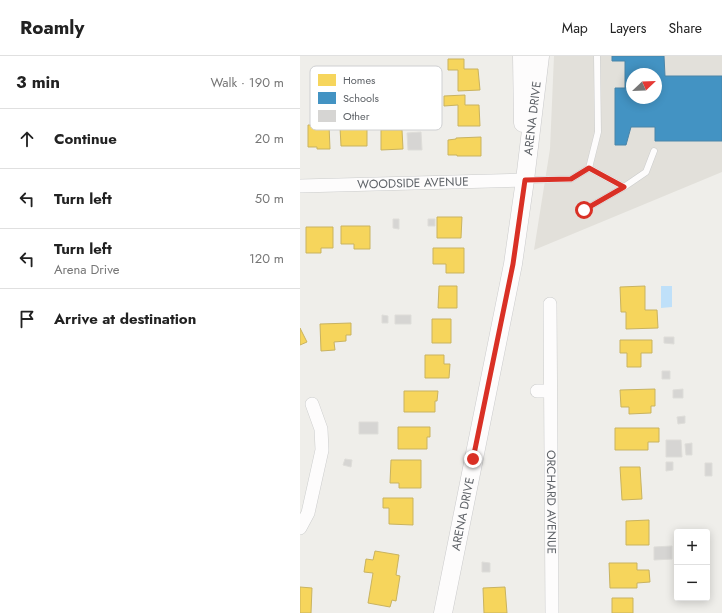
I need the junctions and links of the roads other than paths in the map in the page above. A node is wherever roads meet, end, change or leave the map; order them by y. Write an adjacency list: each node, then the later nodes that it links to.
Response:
1 (522, 56): 6 (main road, ARENA DRIVE)
2 (540, 56): 6 (main road, ARENA DRIVE)
3 (598, 56): 5 (lane)
4 (654, 151): 8 (lane)
5 (589, 168): 6 (lane); 8 (lane)
6 (525, 180): 7 (street, WOODSIDE AVENUE); 15 (main road, ARENA DRIVE)
7 (300, 186)
8 (624, 187): 9 (lane)
9 (584, 210)
10 (550, 304): 12 (street, ORCHARD AVENUE)
11 (537, 391): 12 (street)
12 (550, 391): 16 (street, ORCHARD AVENUE)
13 (312, 404): 14 (street)
14 (300, 528)
15 (444, 613)
16 (552, 613)

